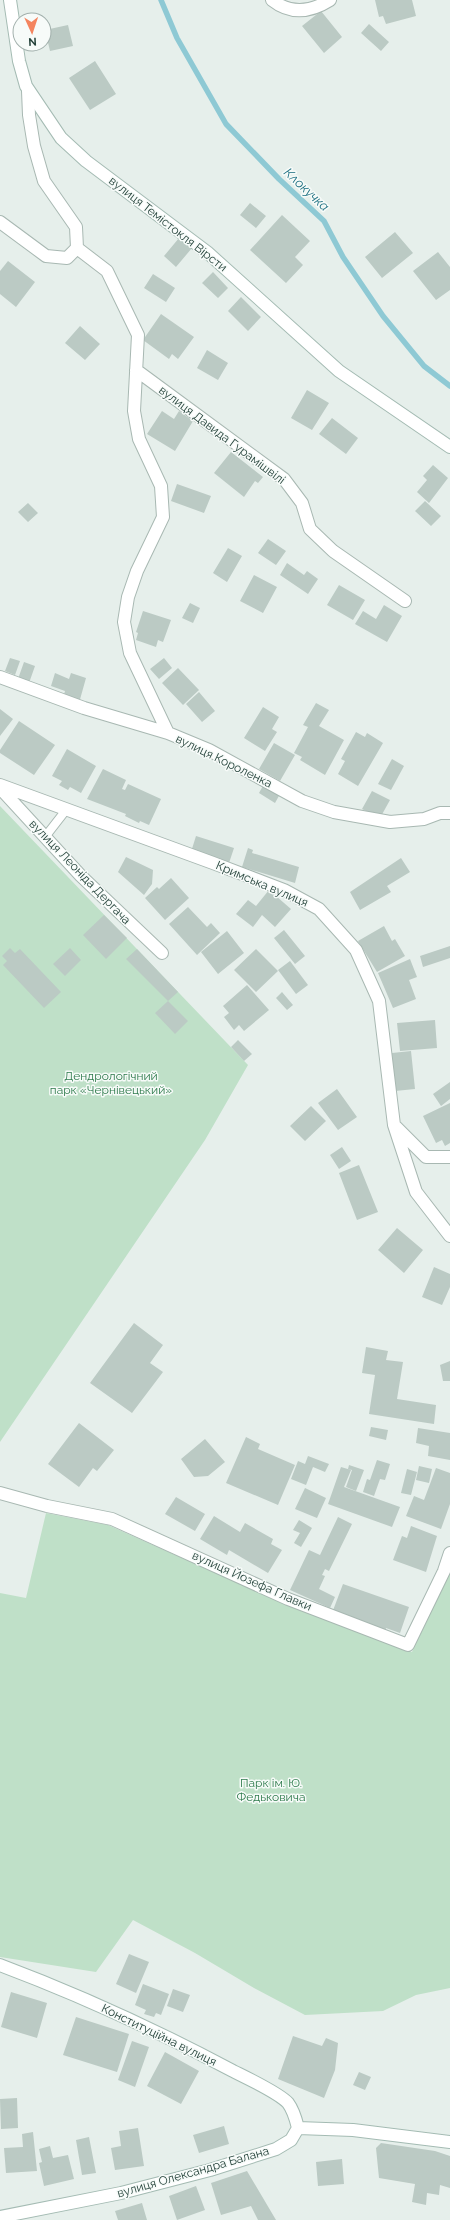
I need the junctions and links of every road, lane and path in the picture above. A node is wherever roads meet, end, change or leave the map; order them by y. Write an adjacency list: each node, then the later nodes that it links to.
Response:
1 (10, 0): 4 (street, вулиця Темістокля Вірсти)
2 (272, 0): 3 (street)
3 (330, 0)
4 (28, 91): 6 (street); 8 (street, вулиця Темістокля Вірсти)
5 (0, 222): 6 (street)
6 (77, 248): 7 (street)
7 (136, 370): 9 (street, вулиця Давида Гурамішвілі); 11 (street)
8 (450, 447)
9 (405, 601)
10 (0, 677): 11 (street, вулиця Короленка)
11 (168, 733): 14 (street, вулиця Короленка)
12 (0, 787): 13 (street, Кримська вулиця); 15 (street, вулиця Леоніда Дергача)
13 (66, 810): 15 (lane); 17 (street, Кримська вулиця)
14 (450, 813)
15 (45, 837): 16 (street, вулиця Леоніда Дергача)
16 (162, 953)
17 (394, 1125): 18 (street); 19 (street, Кримська вулиця)
18 (450, 1157)
19 (450, 1236)
20 (0, 1493): 21 (street, вулиця Йозефа Главки)
21 (450, 1553)
22 (0, 1965): 23 (street, Конституційна вулиця)
23 (298, 2128): 24 (street); 25 (street, вулиця Олександра Балана)
24 (450, 2142)
25 (0, 2217)

